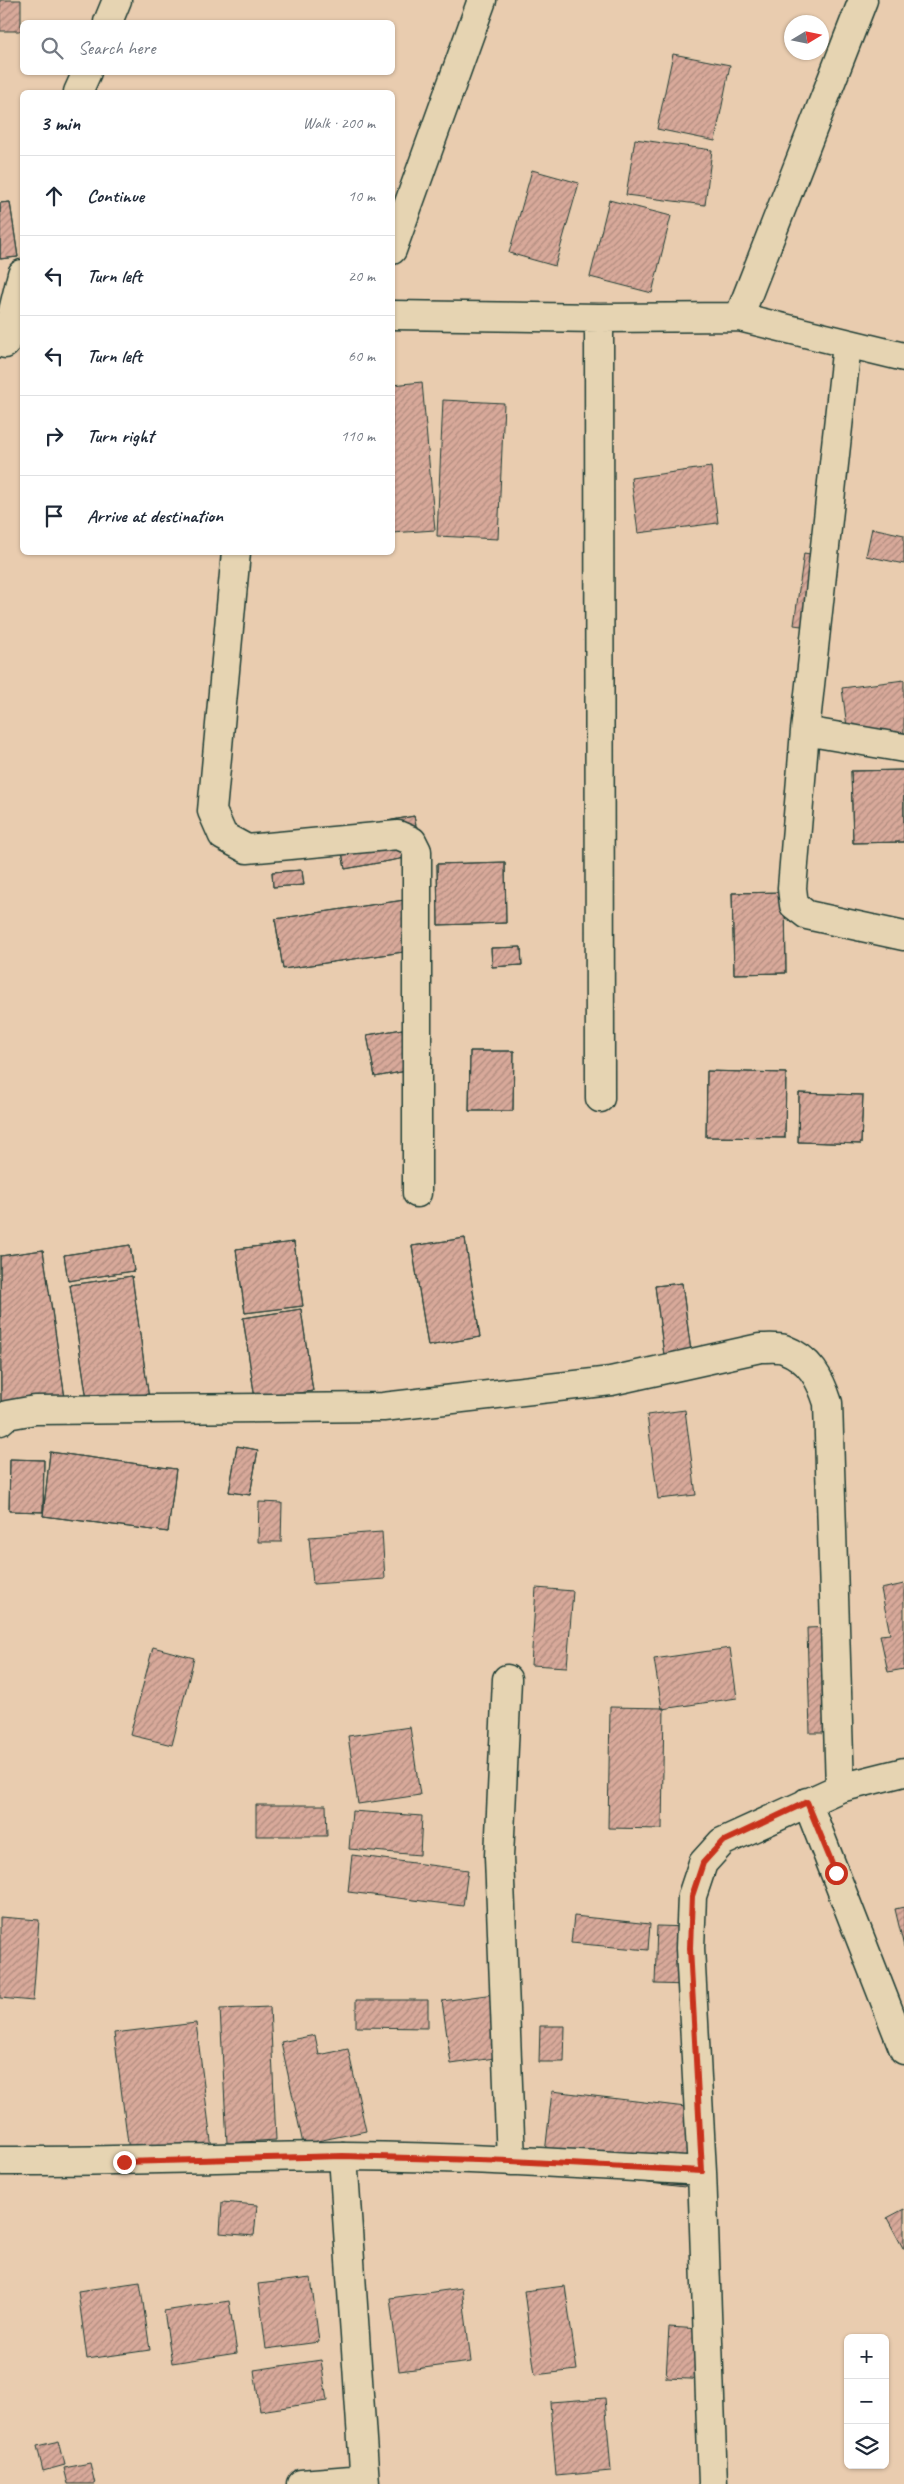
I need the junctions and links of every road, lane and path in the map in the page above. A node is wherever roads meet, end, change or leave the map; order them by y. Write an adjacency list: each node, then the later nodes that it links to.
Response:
1 (117, 0): 4 (street)
2 (482, 0): 7 (street)
3 (863, 0): 10 (street)
4 (109, 20)
5 (85, 75): 6 (street)
6 (79, 90)
7 (395, 242)
8 (20, 285): 12 (street)
9 (395, 315): 11 (street)
10 (739, 317): 11 (street); 13 (street)
11 (599, 318): 19 (street)
12 (9, 344)
13 (847, 344): 14 (street); 16 (street)
14 (904, 357)
15 (236, 555): 20 (street)
16 (805, 731): 17 (street); 18 (street)
17 (904, 748)
18 (904, 936)
19 (600, 1098)
20 (417, 1193)
21 (0, 1421): 24 (street)
22 (507, 1679): 29 (street)
23 (904, 1772): 24 (street)
24 (840, 1788): 25 (street)
25 (807, 1802): 26 (street); 30 (street)
26 (904, 2050)
27 (343, 2156): 28 (street); 29 (street); 31 (street)
28 (0, 2161)
29 (511, 2161): 30 (street)
30 (702, 2171): 33 (street)
31 (364, 2482): 32 (street)
32 (301, 2484)
33 (713, 2484)

